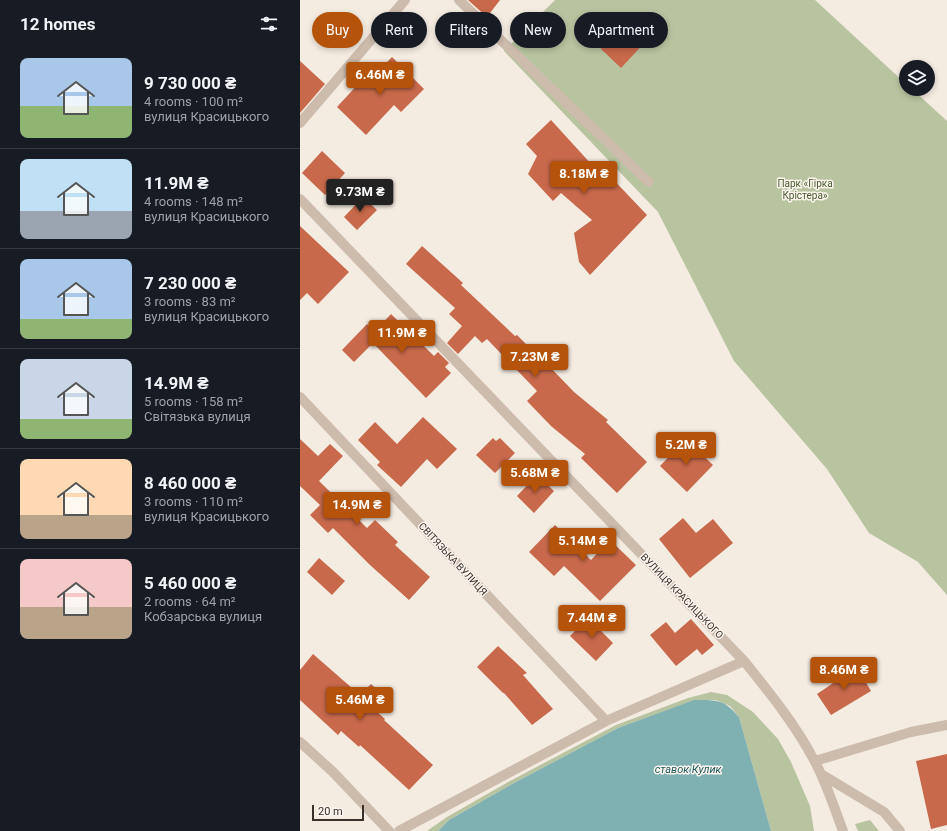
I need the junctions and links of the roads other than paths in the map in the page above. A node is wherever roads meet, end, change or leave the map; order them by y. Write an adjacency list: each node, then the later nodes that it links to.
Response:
1 (405, 0): 3 (street)
2 (459, 0): 4 (street)
3 (300, 123)
4 (649, 182)
5 (300, 198): 7 (street, ВУЛИЦЯ КРАСИЦЬКОГО)
6 (300, 397): 8 (street, СВІТЯЗЬКА ВУЛИЦЯ)
7 (744, 661): 8 (street); 11 (street, ВУЛИЦЯ КРАСИЦЬКОГО)
8 (606, 721): 14 (street)
9 (947, 725): 11 (street)
10 (300, 742): 13 (street)
11 (815, 761): 12 (street, ВУЛИЦЯ КРАСИЦЬКОГО)
12 (821, 774): 15 (street, ВУЛИЦЯ КРАСИЦЬКОГО); 16 (street)
13 (389, 831)
14 (399, 831)
15 (843, 831)
16 (900, 831)

